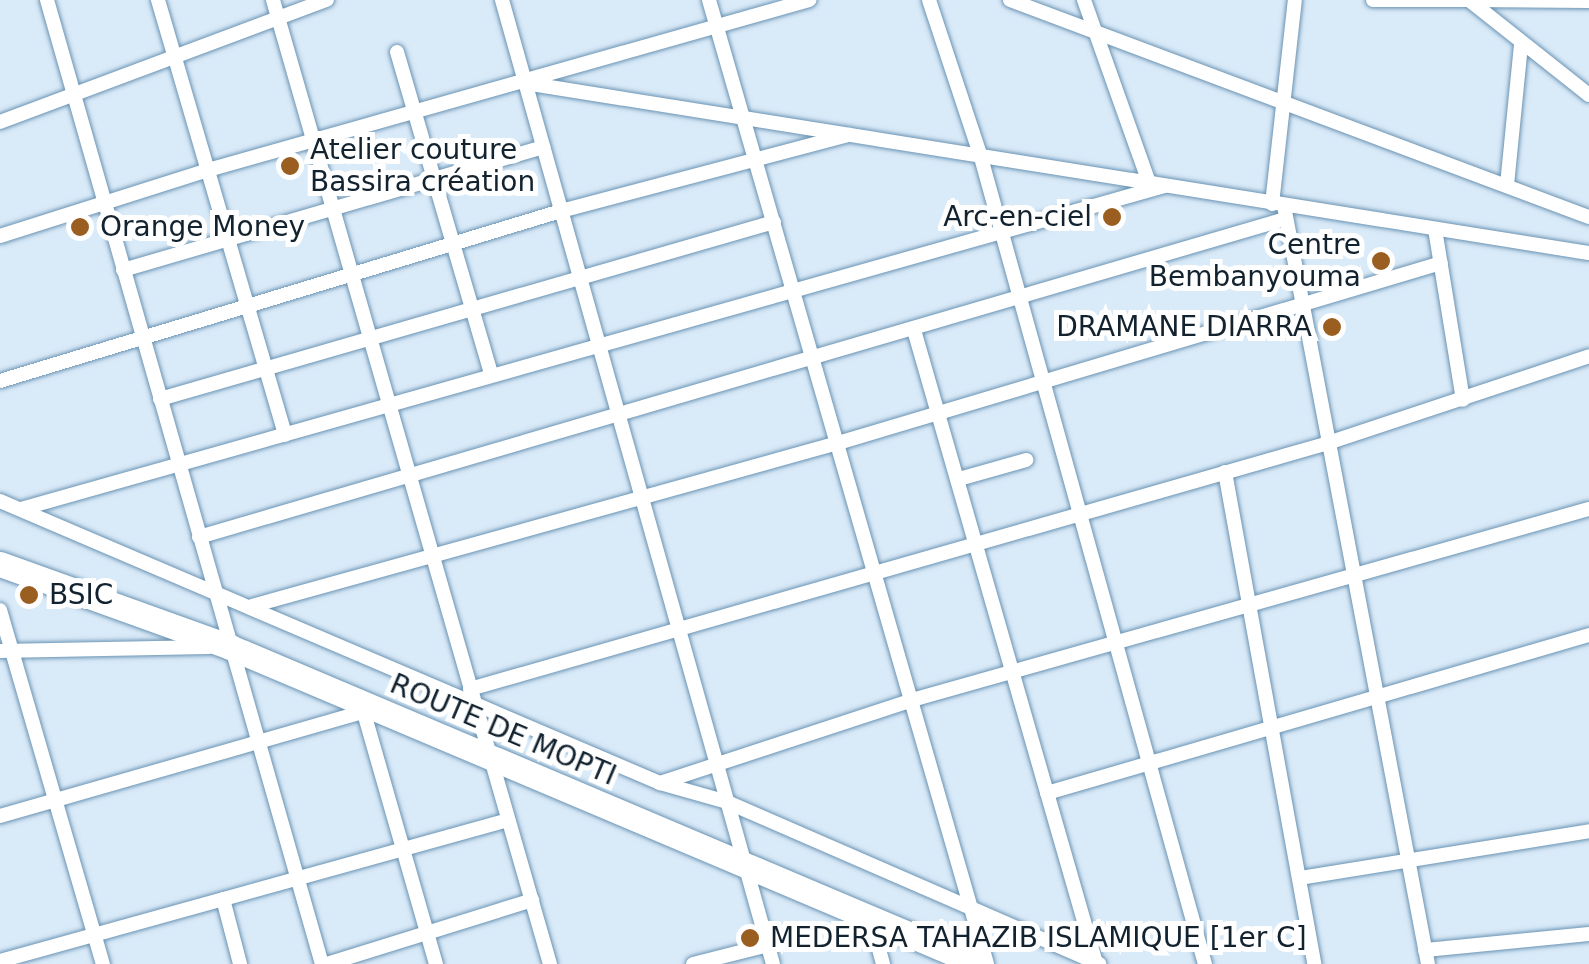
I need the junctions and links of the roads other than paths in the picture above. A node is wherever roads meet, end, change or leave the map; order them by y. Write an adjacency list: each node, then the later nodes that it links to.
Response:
1 (47, 0): 22 (street)
2 (158, 0): 20 (street)
3 (273, 0): 15 (street)
4 (327, 0): 15 (street)
5 (502, 0): 21 (street)
6 (709, 0): 16 (street)
7 (809, 0): 16 (street)
8 (929, 0): 31 (street)
9 (1010, 0): 17 (street)
10 (1084, 0): 17 (street)
11 (1295, 0): 24 (street)
12 (1373, 0): 13 (street)
13 (1469, 0): 14 (street); 18 (street)
14 (1589, 1)
15 (278, 18): 20 (street); 29 (street)
16 (717, 28): 21 (street); 26 (street)
17 (1096, 32): 24 (street); 35 (street)
18 (1521, 44): 23 (street); 36 (street)
19 (397, 52): 25 (street)
20 (174, 56): 22 (street); 33 (street)
21 (525, 82): 25 (street); 26 (street); 30 (street)
22 (74, 94): 27 (street); 37 (street)
23 (1589, 95)
24 (1282, 101): 36 (street); 39 (street)
25 (415, 114): 29 (street); 34 (street)
26 (742, 114): 28 (street); 32 (street)
27 (0, 122)
28 (856, 134): 31 (street); 32 (street)
29 (313, 140): 33 (street); 38 (street)
30 (543, 147): 34 (street); 40 (street)
31 (980, 154): 35 (street); 44 (street)
32 (755, 157): 40 (street); 42 (street)
33 (208, 170): 37 (street); 46 (street)
34 (434, 180): 38 (street); 47 (street)
35 (1157, 184): 39 (street); 44 (street)
36 (1507, 184): 41 (street)
37 (104, 202): 45 (street); 50 (street)
38 (333, 209): 46 (street); 51 (street)
39 (1280, 209): 43 (street); 54 (street); 57 (street)
40 (562, 211): 47 (street); 52 (street)
41 (1589, 217)
42 (774, 222): 52 (street); 53 (street)
43 (1436, 229): 48 (street); 49 (street)
44 (1000, 231): 53 (street); 54 (street)
45 (0, 236)
46 (228, 239): 50 (street); 55 (street)
47 (453, 244): 51 (street); 56 (street)
48 (1589, 253)
49 (1441, 263): 57 (street); 69 (street)
50 (123, 270): 59 (street)
51 (352, 274): 55 (street); 60 (street)
52 (580, 276): 56 (street); 61 (street)
53 (794, 291): 61 (street); 63 (street)
54 (1020, 298): 58 (street); 67 (street)
55 (246, 303): 59 (street); 64 (street)
56 (472, 308): 60 (street); 65 (street)
57 (1302, 308): 67 (street); 75 (street)
58 (914, 330): 63 (street); 71 (street)
59 (141, 333): 66 (street); 68 (street)
60 (370, 338): 64 (street); 70 (street)
61 (598, 344): 65 (street); 72 (street)
62 (1589, 356): 69 (street)
63 (813, 361): 72 (street); 74 (street)
64 (265, 368): 68 (street); 73 (street)
65 (491, 374): 70 (street)
66 (0, 381)
67 (1041, 382): 71 (street); 85 (street)
68 (160, 399): 77 (street)
69 (1463, 400): 75 (street)
70 (388, 403): 73 (street); 79 (street)
71 (942, 412): 74 (street); 80 (street)
72 (619, 416): 79 (street); 81 (street)
73 (285, 435): 77 (street)
74 (838, 443): 81 (street); 90 (street)
75 (1325, 444): 78 (street); 91 (street)
76 (1026, 460): 80 (street)
77 (180, 469): 83 (street); 86 (street)
78 (1225, 472): 85 (street); 93 (street)
79 (410, 478): 86 (street); 88 (street)
80 (959, 479): 87 (street)
81 (642, 496): 88 (street); 96 (street)
82 (0, 501): 83 (street)
83 (20, 509): 92 (street)
84 (1589, 509): 91 (street)
85 (1076, 515): 87 (street); 98 (street)
86 (199, 537): 92 (street)
87 (976, 543): 90 (street); 101 (street)
88 (433, 558): 94 (street); 102 (street)
89 (0, 564): 99 (highway, ROUTE DE MOPTI)
90 (875, 571): 96 (street); 104 (street)
91 (1350, 576): 93 (street); 103 (street)
92 (214, 590): 94 (street); 99 (street)
93 (1247, 604): 98 (street); 106 (street)
94 (252, 606): 102 (street)
95 (0, 610): 100 (street)
96 (678, 628): 102 (street); 110 (street)
97 (1589, 635): 103 (street)
98 (1112, 641): 101 (street); 109 (street)
99 (230, 647): 100 (street); 105 (highway, ROUTE DE MOPTI); 107 (street)
100 (6, 651): 113 (street)
101 (1014, 672): 104 (street); 112 (street)
102 (472, 695): 108 (street); 111 (street)
103 (1377, 698): 106 (street); 119 (street)
104 (912, 700): 110 (street); 125 (street)
105 (369, 711): 107 (street); 108 (highway, ROUTE DE MOPTI); 118 (street)
106 (1271, 728): 109 (street); 122 (street)
107 (258, 745): 113 (street); 121 (street)
108 (491, 759): 116 (street); 120 (highway, ROUTE DE MOPTI)
109 (1148, 762): 112 (street); 144 (street)
110 (717, 764): 111 (street); 114 (street)
111 (660, 783): 114 (street)
112 (1048, 793): 133 (street)
113 (55, 800): 115 (street); 128 (street)
114 (728, 802): 120 (street); 125 (street)
115 (0, 816)
116 (508, 820): 118 (street); 124 (street)
117 (1589, 831): 119 (street)
118 (403, 848): 121 (street); 127 (street)
119 (1406, 858): 122 (street); 131 (street)
120 (744, 862): 126 (highway, ROUTE DE MOPTI); 130 (street)
121 (296, 878): 123 (street); 136 (street)
122 (1300, 878): 145 (street)
123 (223, 899): 128 (street); 135 (street)
124 (532, 900): 127 (street); 138 (street)
125 (973, 913): 133 (street); 143 (street)
126 (871, 920): 141 (street); 142 (highway, ROUTE DE MOPTI)
127 (428, 933): 136 (street); 137 (street)
128 (94, 934): 132 (street); 134 (street)
129 (1589, 934): 131 (street)
130 (768, 945): 139 (street); 140 (street)
131 (1427, 957)
132 (0, 961)
133 (1097, 963)
134 (103, 964)
135 (240, 964)
136 (324, 964)
137 (436, 964)
138 (550, 964)
139 (693, 964)
140 (773, 964)
141 (883, 964)
142 (979, 964)
143 (987, 964)
144 (1204, 964)
145 (1314, 964)

